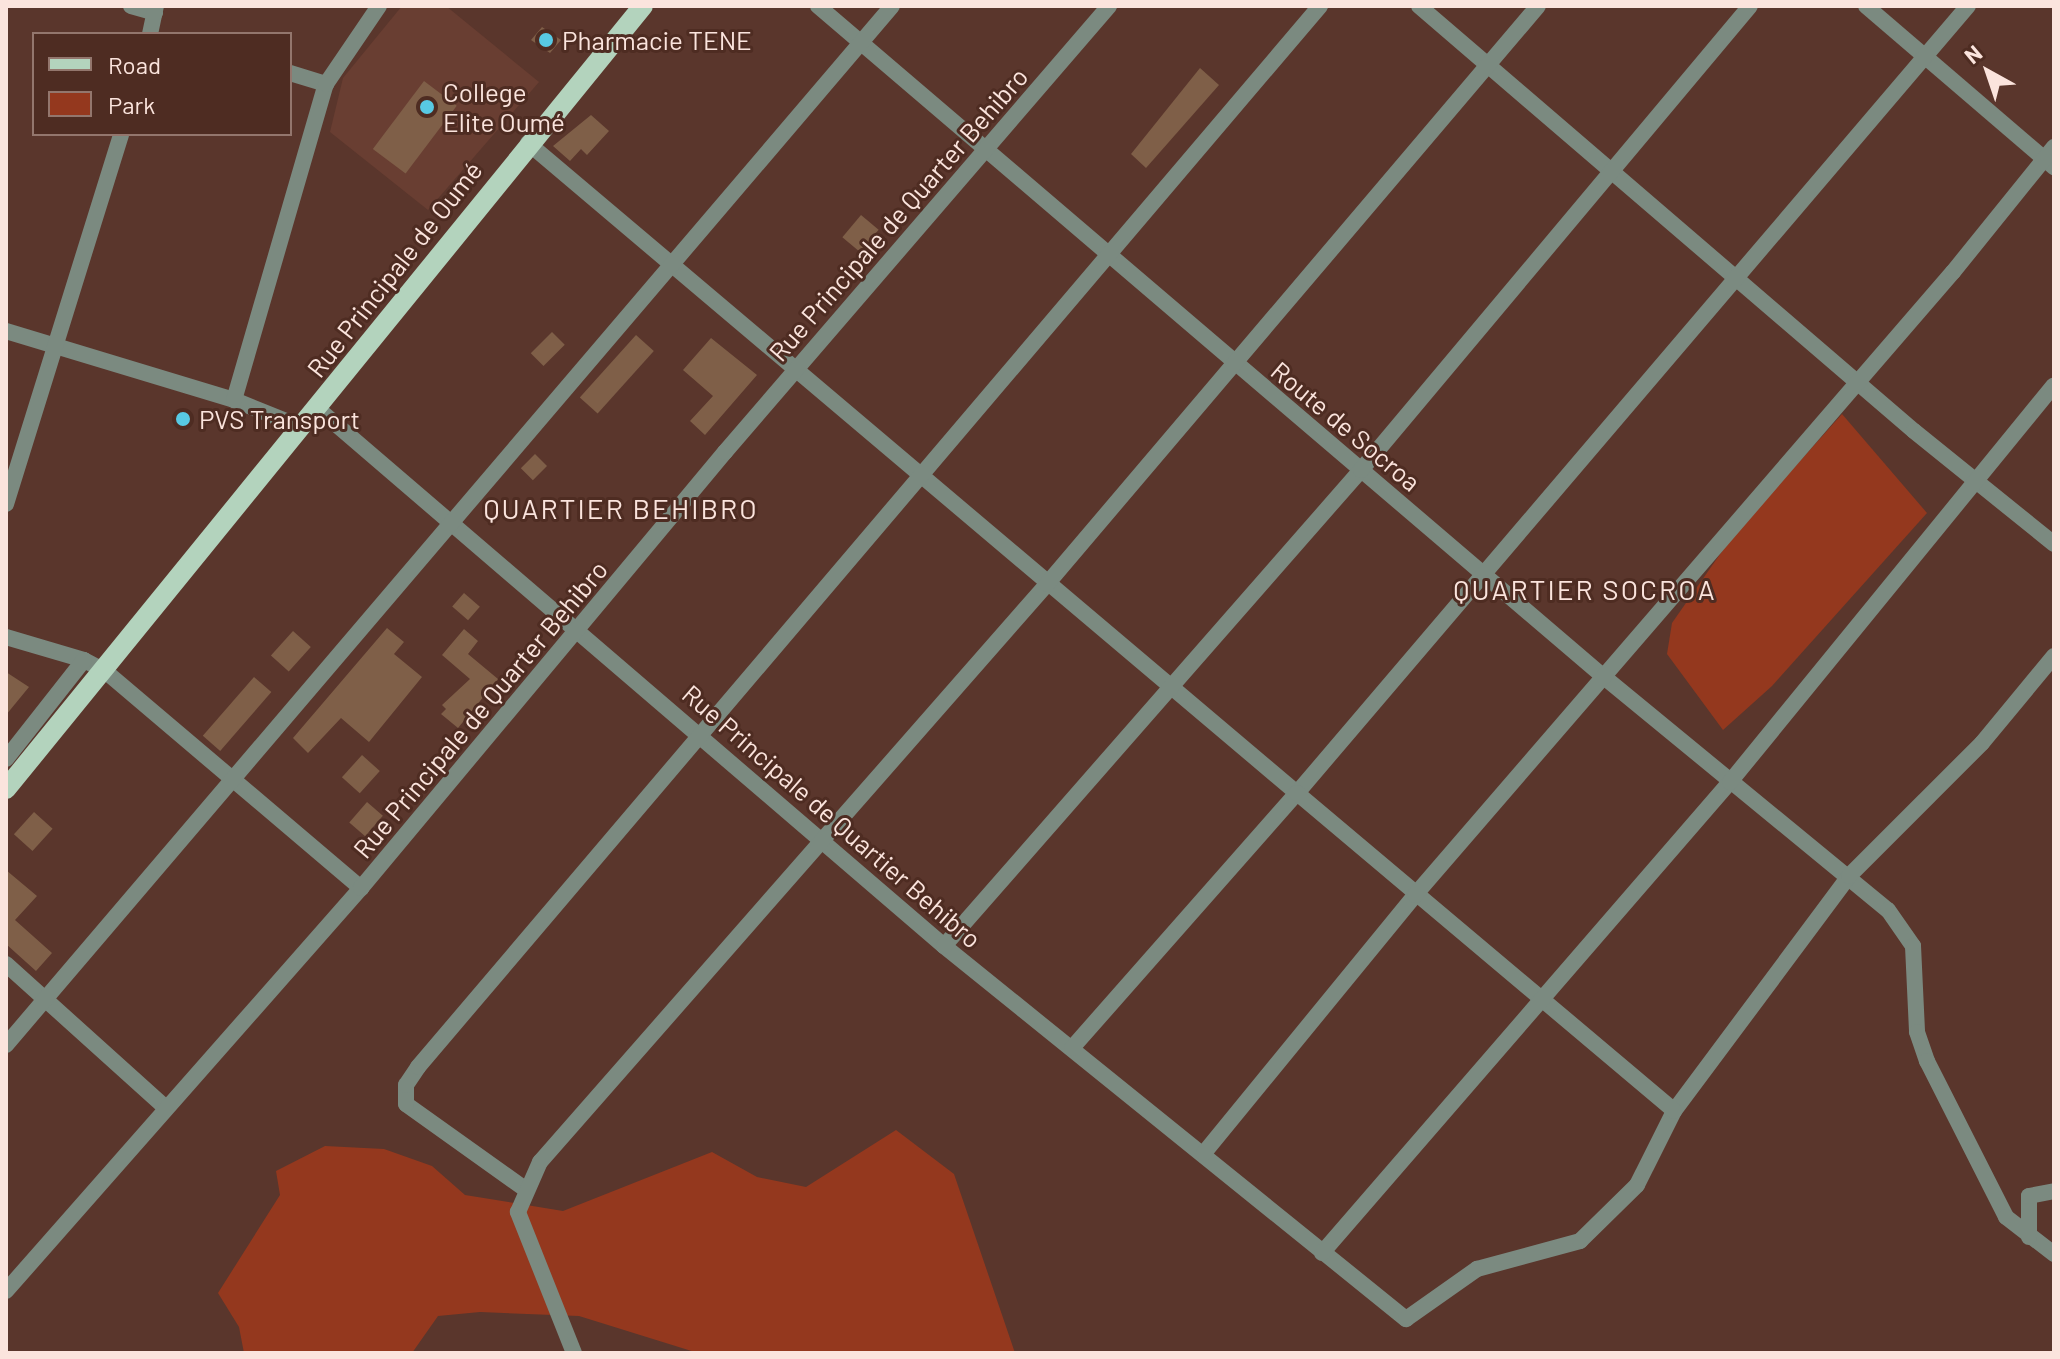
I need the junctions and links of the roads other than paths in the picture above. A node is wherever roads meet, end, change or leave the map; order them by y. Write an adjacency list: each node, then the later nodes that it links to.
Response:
1 (131, 6): 13 (street)
2 (379, 6): 19 (street)
3 (643, 6): 21 (main road, Rue Principale de Oumé)
4 (818, 6): 15 (street, Route de Socroa)
5 (892, 6): 15 (street)
6 (1109, 6): 22 (street, Rue Principale de Quarter Behibro)
7 (1320, 6): 25 (street)
8 (1419, 6): 17 (street)
9 (1538, 6): 17 (street)
10 (1750, 6): 24 (street)
11 (1866, 6): 16 (street)
12 (1968, 6): 16 (street)
13 (156, 10): 14 (street)
14 (152, 32)
15 (861, 44): 22 (street, Route de Socroa); 26 (street)
16 (1926, 56): 23 (street); 27 (street)
17 (1488, 66): 24 (street); 30 (street)
18 (292, 74): 19 (street)
19 (326, 84): 34 (street)
20 (120, 136): 29 (street)
21 (528, 143): 26 (street); 35 (main road, Rue Principale de Oumé)
22 (985, 152): 25 (street, Route de Socroa); 31 (street, Rue Principale de Quarter Behibro)
23 (2051, 158): 32 (street)
24 (1610, 171): 27 (street); 37 (street)
25 (1108, 258): 30 (street, Route de Socroa); 38 (street)
26 (669, 263): 31 (street); 41 (street)
27 (1737, 278): 32 (street); 43 (street)
28 (6, 331): 29 (street)
29 (57, 346): 34 (street); 40 (street)
30 (1234, 363): 37 (street, Route de Socroa); 44 (street)
31 (795, 370): 38 (street); 45 (street, Rue Principale de Quarter Behibro)
32 (1856, 381): 39 (street); 50 (street)
33 (2054, 385): 39 (street)
34 (234, 400): 36 (street)
35 (317, 408): 36 (main road, Rue Principale de Oumé); 41 (street, Rue Principale de Quartier Behibro)
36 (301, 427): 49 (main road, Rue Principale de Oumé)
37 (1361, 470): 43 (street, Route de Socroa); 51 (street)
38 (922, 475): 44 (street); 52 (street)
39 (1976, 483): 42 (street); 54 (street)
40 (6, 504)
41 (452, 520): 45 (street, Rue Principale de Quartier Behibro); 55 (street)
42 (2054, 544)
43 (1482, 571): 50 (street, Route de Socroa); 57 (street)
44 (1047, 584): 51 (street); 58 (street)
45 (579, 628): 52 (street, Rue Principale de Quartier Behibro); 60 (street, Rue Principale de Quarter Behibro)
46 (6, 637): 48 (street)
47 (2054, 656): 59 (street)
48 (84, 660): 49 (street); 53 (street)
49 (105, 671): 55 (street); 56 (main road, Rue Principale de Oumé)
50 (1604, 677): 54 (street, Route de Socroa); 61 (street)
51 (1171, 690): 57 (street); 62 (street)
52 (699, 734): 58 (street, Rue Principale de Quartier Behibro); 71 (street)
53 (6, 759)
54 (1730, 782): 59 (street, Route de Socroa); 65 (street)
55 (234, 783): 60 (street); 64 (street)
56 (6, 789)
57 (1297, 793): 61 (street); 67 (street)
58 (818, 841): 62 (street, Rue Principale de Quartier Behibro); 71 (street)
59 (1849, 876): 69 (street); 73 (street, Route de Socroa)
60 (361, 888): 68 (street, Rue Principale de Quarter Behibro)
61 (1415, 895): 65 (street); 70 (street)
62 (944, 946): 67 (street, Rue Principale de Quartier Behibro)
63 (6, 964): 64 (street)
64 (45, 999): 66 (street); 68 (street)
65 (1538, 1001): 69 (street); 74 (street)
66 (6, 1045)
67 (1072, 1048): 70 (street, Rue Principale de Quartier Behibro)
68 (165, 1107): 76 (street, Rue Principale de Quarter Behibro)
69 (1674, 1111): 74 (street, Rue Principale de Quartier Behibro)
70 (1204, 1153): 74 (street, Rue Principale de Quartier Behibro)
71 (525, 1189): 77 (street)
72 (2054, 1191): 73 (street)
73 (2029, 1237): 75 (street, Route de Socroa)
74 (1322, 1253)
75 (2054, 1254)
76 (6, 1291)
77 (574, 1353)

